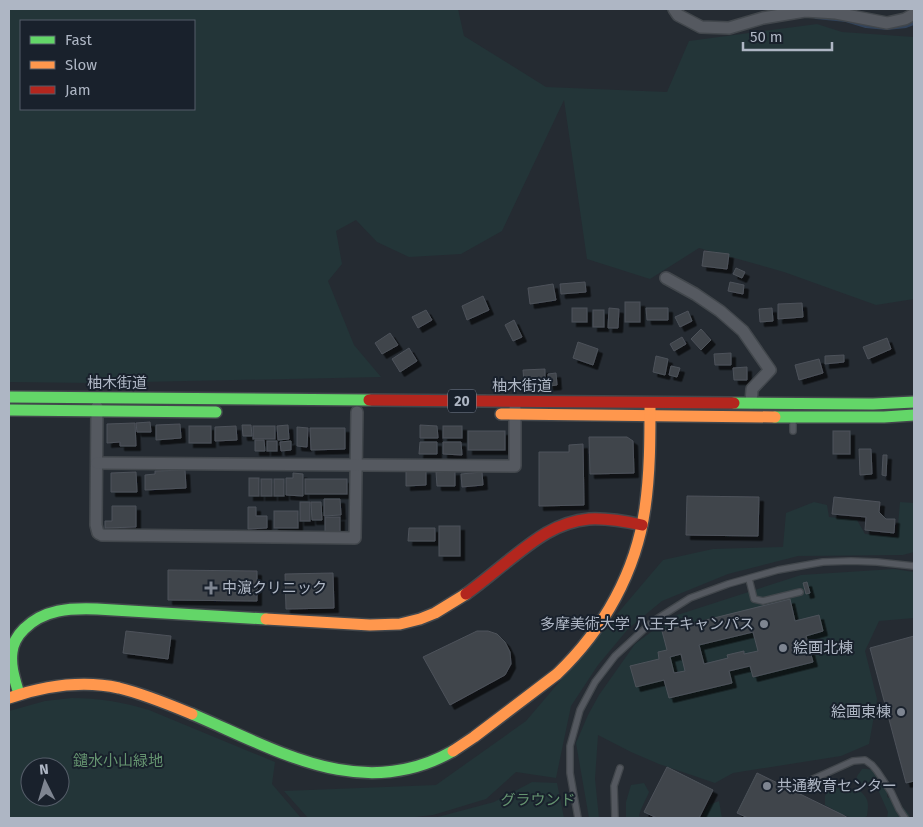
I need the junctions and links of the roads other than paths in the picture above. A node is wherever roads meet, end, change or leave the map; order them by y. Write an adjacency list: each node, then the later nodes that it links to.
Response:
1 (674, 9): 2 (street)
2 (914, 14)
3 (666, 278): 9 (street)
4 (9, 397): 5 (street, 柚木街道 / 20)
5 (98, 397): 6 (street, 柚木街道 / 20); 11 (street)
6 (516, 401): 7 (street, 柚木街道 / 20); 15 (street)
7 (650, 402): 9 (street, 柚木街道 / 20); 17 (street)
8 (914, 402): 9 (street, 柚木街道 / 20)
9 (752, 403)
10 (9, 410): 11 (street, 柚木街道)
11 (97, 411): 12 (street, 柚木街道); 20 (street)
12 (227, 412)
13 (356, 412): 21 (street)
14 (490, 414): 15 (street, 柚木街道 / 20)
15 (515, 414): 17 (street, 柚木街道 / 20); 21 (street)
16 (914, 415): 18 (street, 柚木街道 / 20)
17 (650, 416): 18 (street, 柚木街道 / 20); 22 (street)
18 (794, 417): 19 (lane)
19 (793, 431)
20 (97, 463): 21 (street); 21 (street)
21 (356, 464)
22 (642, 525): 26 (street); 26 (street)
23 (914, 566): 24 (lane)
24 (749, 578): 25 (lane); 29 (lane)
25 (800, 592)
26 (14, 696)
27 (620, 768): 30 (lane)
28 (811, 780): 31 (lane)
29 (578, 818)
30 (615, 818)
31 (905, 818)

